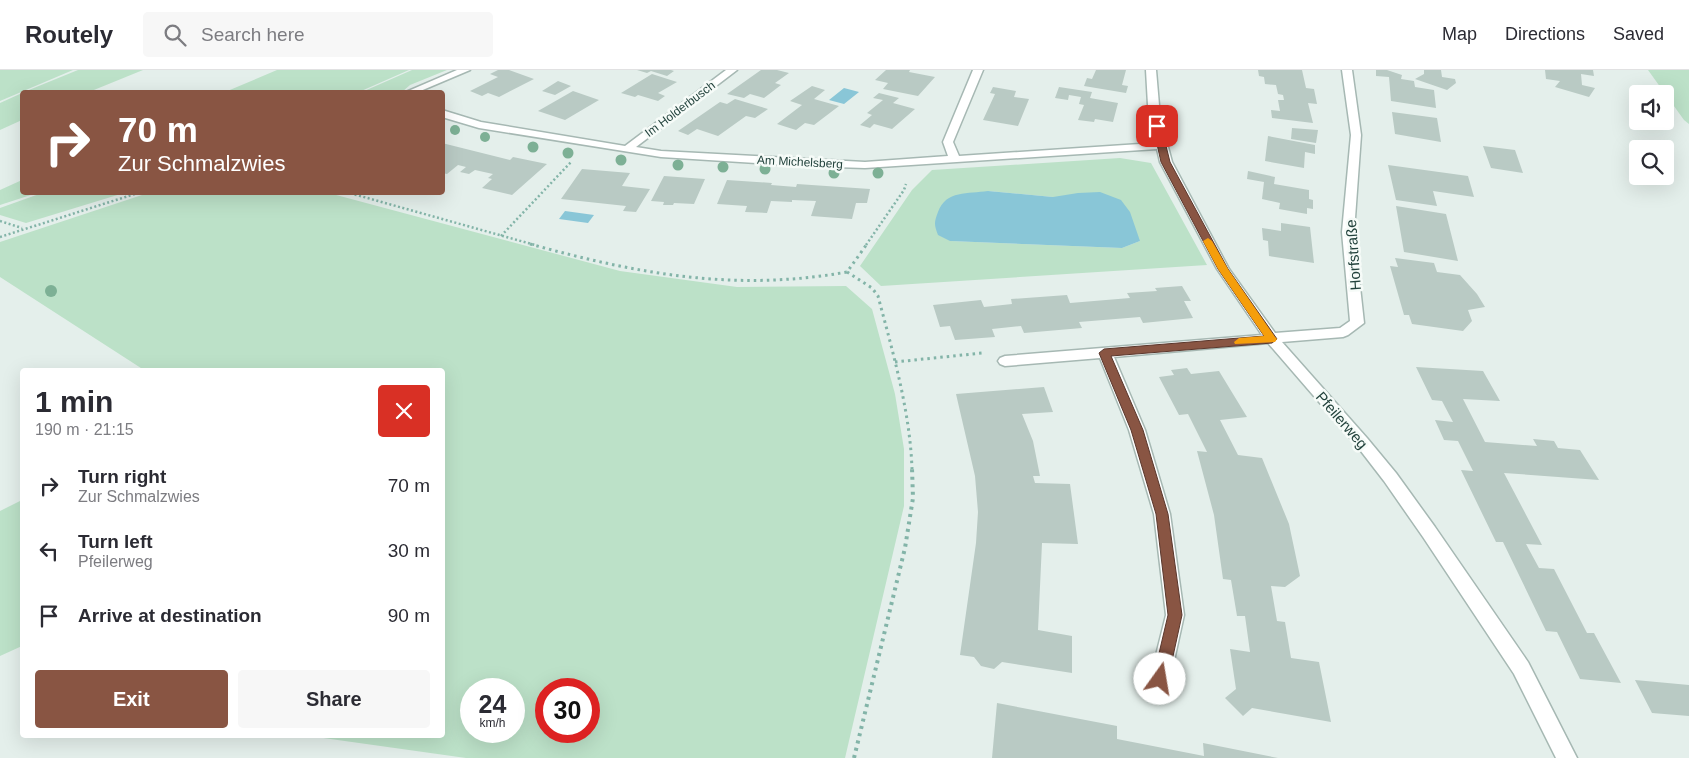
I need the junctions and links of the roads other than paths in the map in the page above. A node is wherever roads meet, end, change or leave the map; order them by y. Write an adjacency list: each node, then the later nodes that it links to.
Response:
1 (465, 70): 6 (street)
2 (732, 70): 9 (street, Im Holderbusch)
3 (978, 70): 10 (street)
4 (1150, 70): 8 (street, Pfeilerweg)
5 (1347, 70): 11 (street, Horfstraße)
6 (416, 90)
7 (445, 114): 9 (street, Am Michelsberg)
8 (1161, 146): 10 (street, Am Michelsberg); 11 (street, Pfeilerweg)
9 (628, 149): 10 (street, Am Michelsberg)
10 (954, 158)
11 (1272, 339): 12 (street); 15 (street, Pfeilerweg)
12 (1104, 353): 13 (street); 14 (street)
13 (1005, 360)
14 (1160, 679)
15 (1567, 758)

